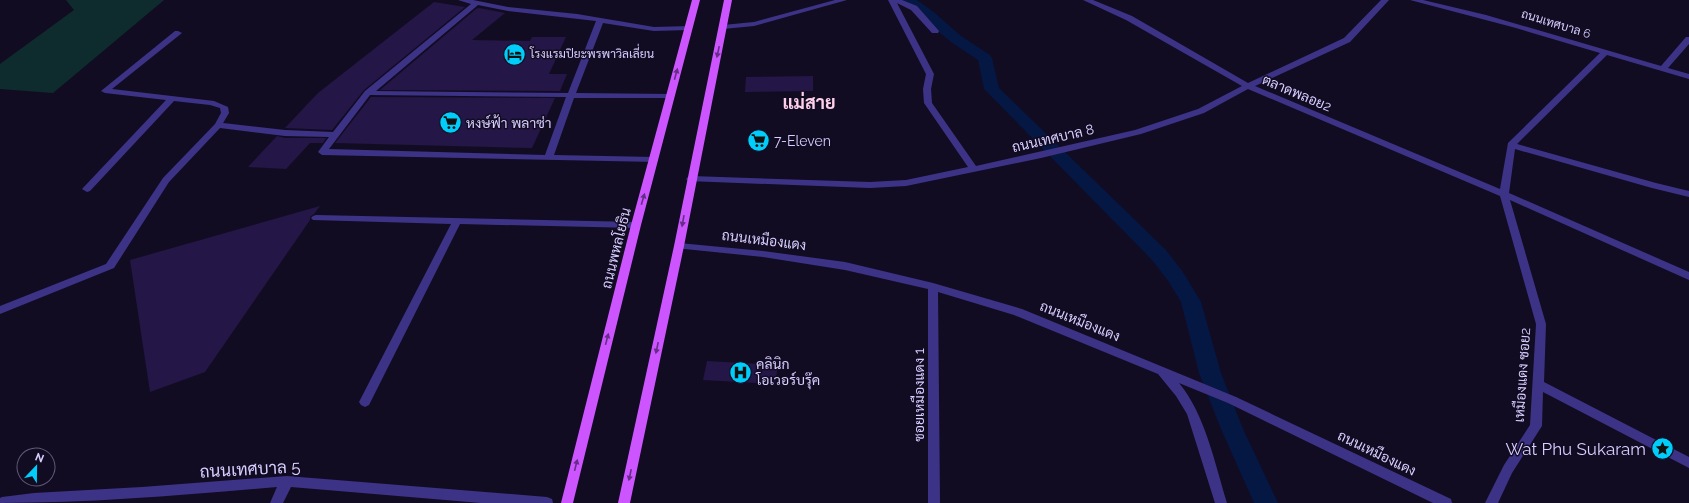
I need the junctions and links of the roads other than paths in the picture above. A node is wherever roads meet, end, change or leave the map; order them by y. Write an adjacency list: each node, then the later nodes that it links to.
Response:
1 (462, 0): 11 (street)
2 (517, 0): 12 (street)
3 (696, 0): 15 (main road, ถนนพหลโยธิน)
4 (728, 0): 14 (main road)
5 (843, 0): 14 (street)
6 (892, 0): 32 (street)
7 (896, 0): 16 (street)
8 (1087, 0): 22 (street, ตลาดพลอย2)
9 (1385, 0): 22 (street, ถนนเทศบาล 8)
10 (1414, 0): 19 (street, ถนนเทศบาล 6)
11 (476, 3): 12 (street); 23 (street)
12 (508, 9): 13 (street)
13 (600, 20): 15 (street); 24 (street)
14 (723, 27): 33 (main road, one-way to 33)
15 (688, 28): 25 (main road, ถนนพหลโยธิน, one-way to 15)
16 (935, 31)
17 (178, 33): 26 (street)
18 (1689, 39): 20 (street)
19 (1605, 52): 20 (street, ถนนเทศบาล 6); 29 (street)
20 (1663, 69): 21 (street, ถนนเทศบาล 6)
21 (1689, 77)
22 (1248, 86): 32 (street, ถนนเทศบาล 8); 35 (street, ตลาดพลอย2)
23 (368, 93): 24 (street); 28 (street)
24 (571, 95): 25 (street); 30 (street)
25 (670, 96): 31 (main road, ถนนพหลโยธิน)
26 (172, 99): 27 (street); 34 (street)
27 (218, 125): 28 (street); 43 (street)
28 (335, 135): 30 (street)
29 (1511, 145): 35 (street); 36 (street)
30 (549, 157): 31 (street)
31 (654, 160): 39 (main road, ถนนพหลโยธิน, one-way to 31)
32 (974, 169): 33 (street, ถนนเทศบาล 8)
33 (691, 179): 40 (main road, one-way to 40)
34 (87, 190)
35 (1504, 194): 41 (street, ตลาดพลอย2); 45 (street, เหมืองแดง ซอย2)
36 (1689, 194)
37 (316, 218): 38 (street)
38 (457, 221): 39 (street); 46 (street)
39 (636, 225): 53 (main road, ถนนพหลโยธิน, one-way to 39)
40 (679, 246): 42 (street, ถนนเหมืองแดง); 54 (main road, one-way to 54)
41 (1689, 276)
42 (933, 287): 44 (street, ถนนเหมืองแดง); 55 (street, ซอยเหมืองแดง 1)
43 (0, 310)
44 (1161, 370): 56 (street); 57 (street, ถนนเหมืองแดง)
45 (1538, 384): 47 (street); 58 (street, เหมืองแดง ซอย2)
46 (365, 402)
47 (1689, 463)
48 (287, 481): 49 (street, ถนนเทศบาล 5); 51 (street); 52 (street, ถนนเทศบาล 5)
49 (139, 498): 50 (street, ถนนเทศบาล 5)
50 (2, 503)
51 (276, 503)
52 (547, 503)
53 (567, 503)
54 (624, 503)
55 (934, 503)
56 (1222, 503)
57 (1446, 503)
58 (1491, 503)

